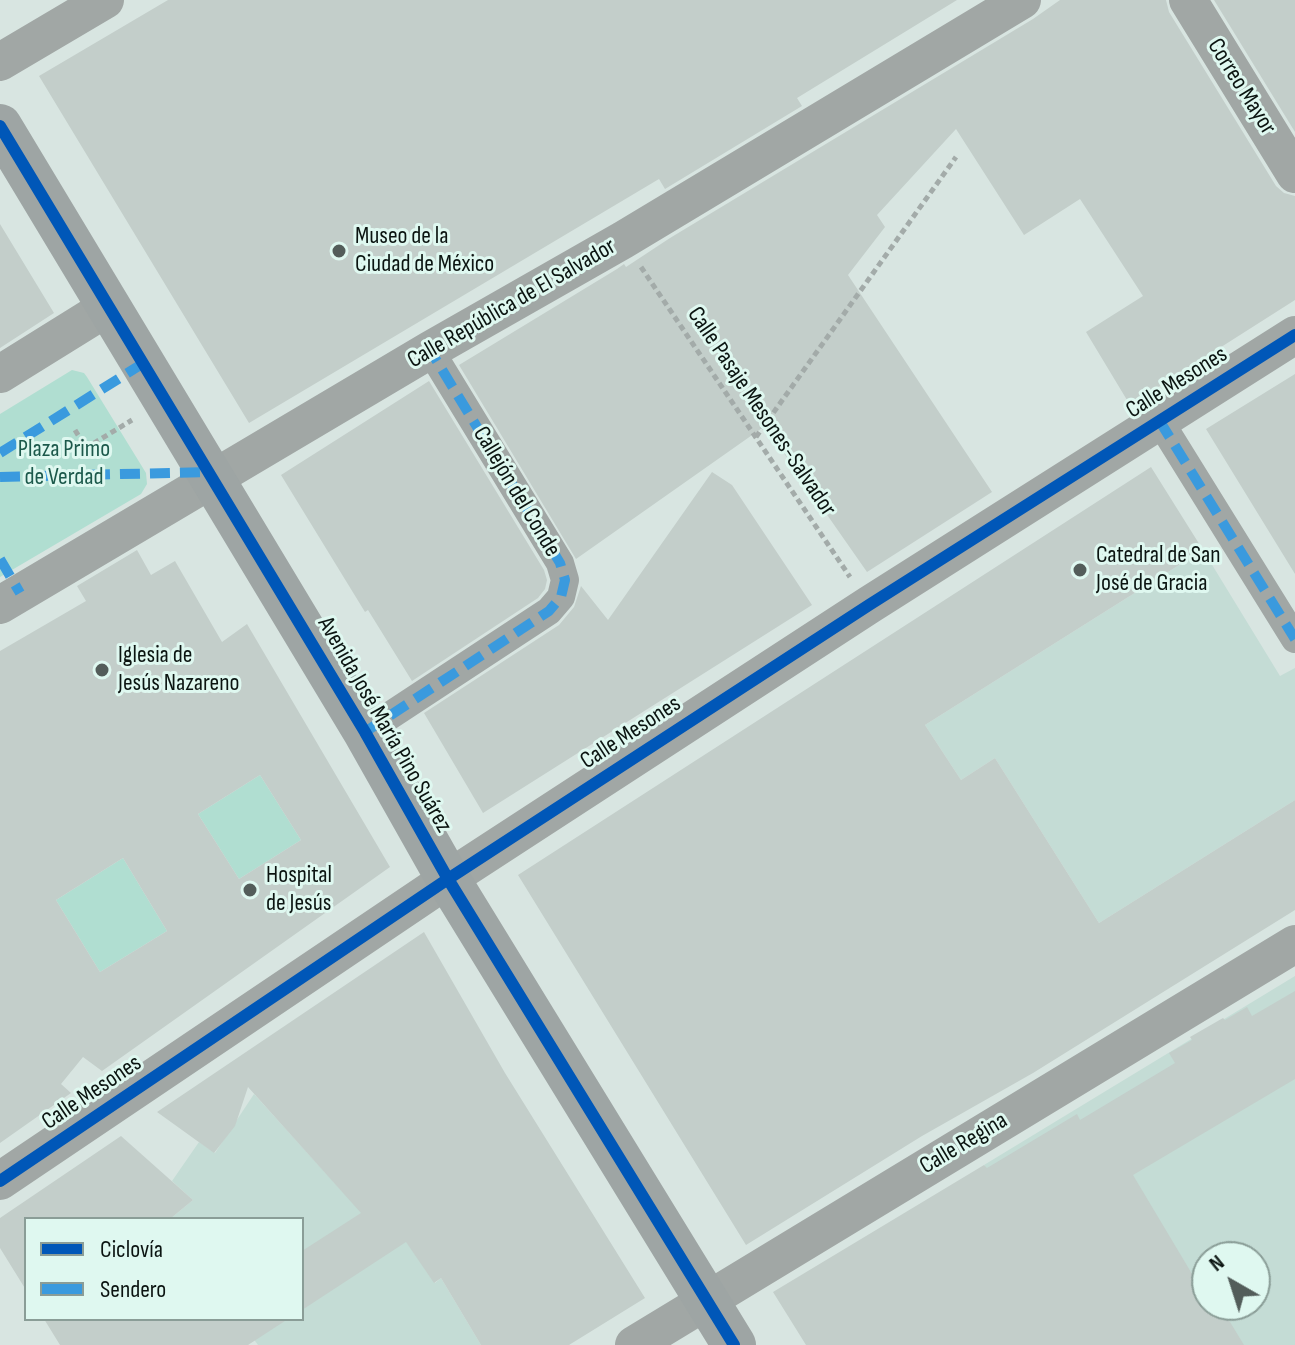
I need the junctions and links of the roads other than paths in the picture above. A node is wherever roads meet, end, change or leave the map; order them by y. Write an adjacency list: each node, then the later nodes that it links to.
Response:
1 (105, 0): 4 (street)
2 (1022, 0): 9 (street, Calle República de El Salvador)
3 (1188, 0): 6 (street, Correo Mayor)
4 (0, 62)
5 (0, 126): 7 (main road, Avenida José María Pino Suárez)
6 (1295, 174)
7 (108, 307): 10 (street); 12 (main road, Avenida José María Pino Suárez)
8 (1295, 335): 11 (street, Calle Mesones)
9 (430, 350): 12 (street, Calle República de El Salvador); 15 (street, Callejón del Conde)
10 (0, 374)
11 (1159, 420): 14 (street); 16 (street, Calle Mesones)
12 (213, 479): 13 (street, Calle República de El Salvador); 15 (main road, Avenida José María Pino Suárez)
13 (0, 605)
14 (1295, 639)
15 (365, 732): 16 (main road, Avenida José María Pino Suárez)
16 (448, 879): 18 (street, Calle Mesones); 19 (main road, Avenida José María Pino Suárez)
17 (1295, 944): 19 (street, Calle Regina)
18 (0, 1181)
19 (707, 1301): 20 (street, Calle Regina); 21 (main road, Avenida José María Pino Suárez)
20 (634, 1345)
21 (734, 1345)

